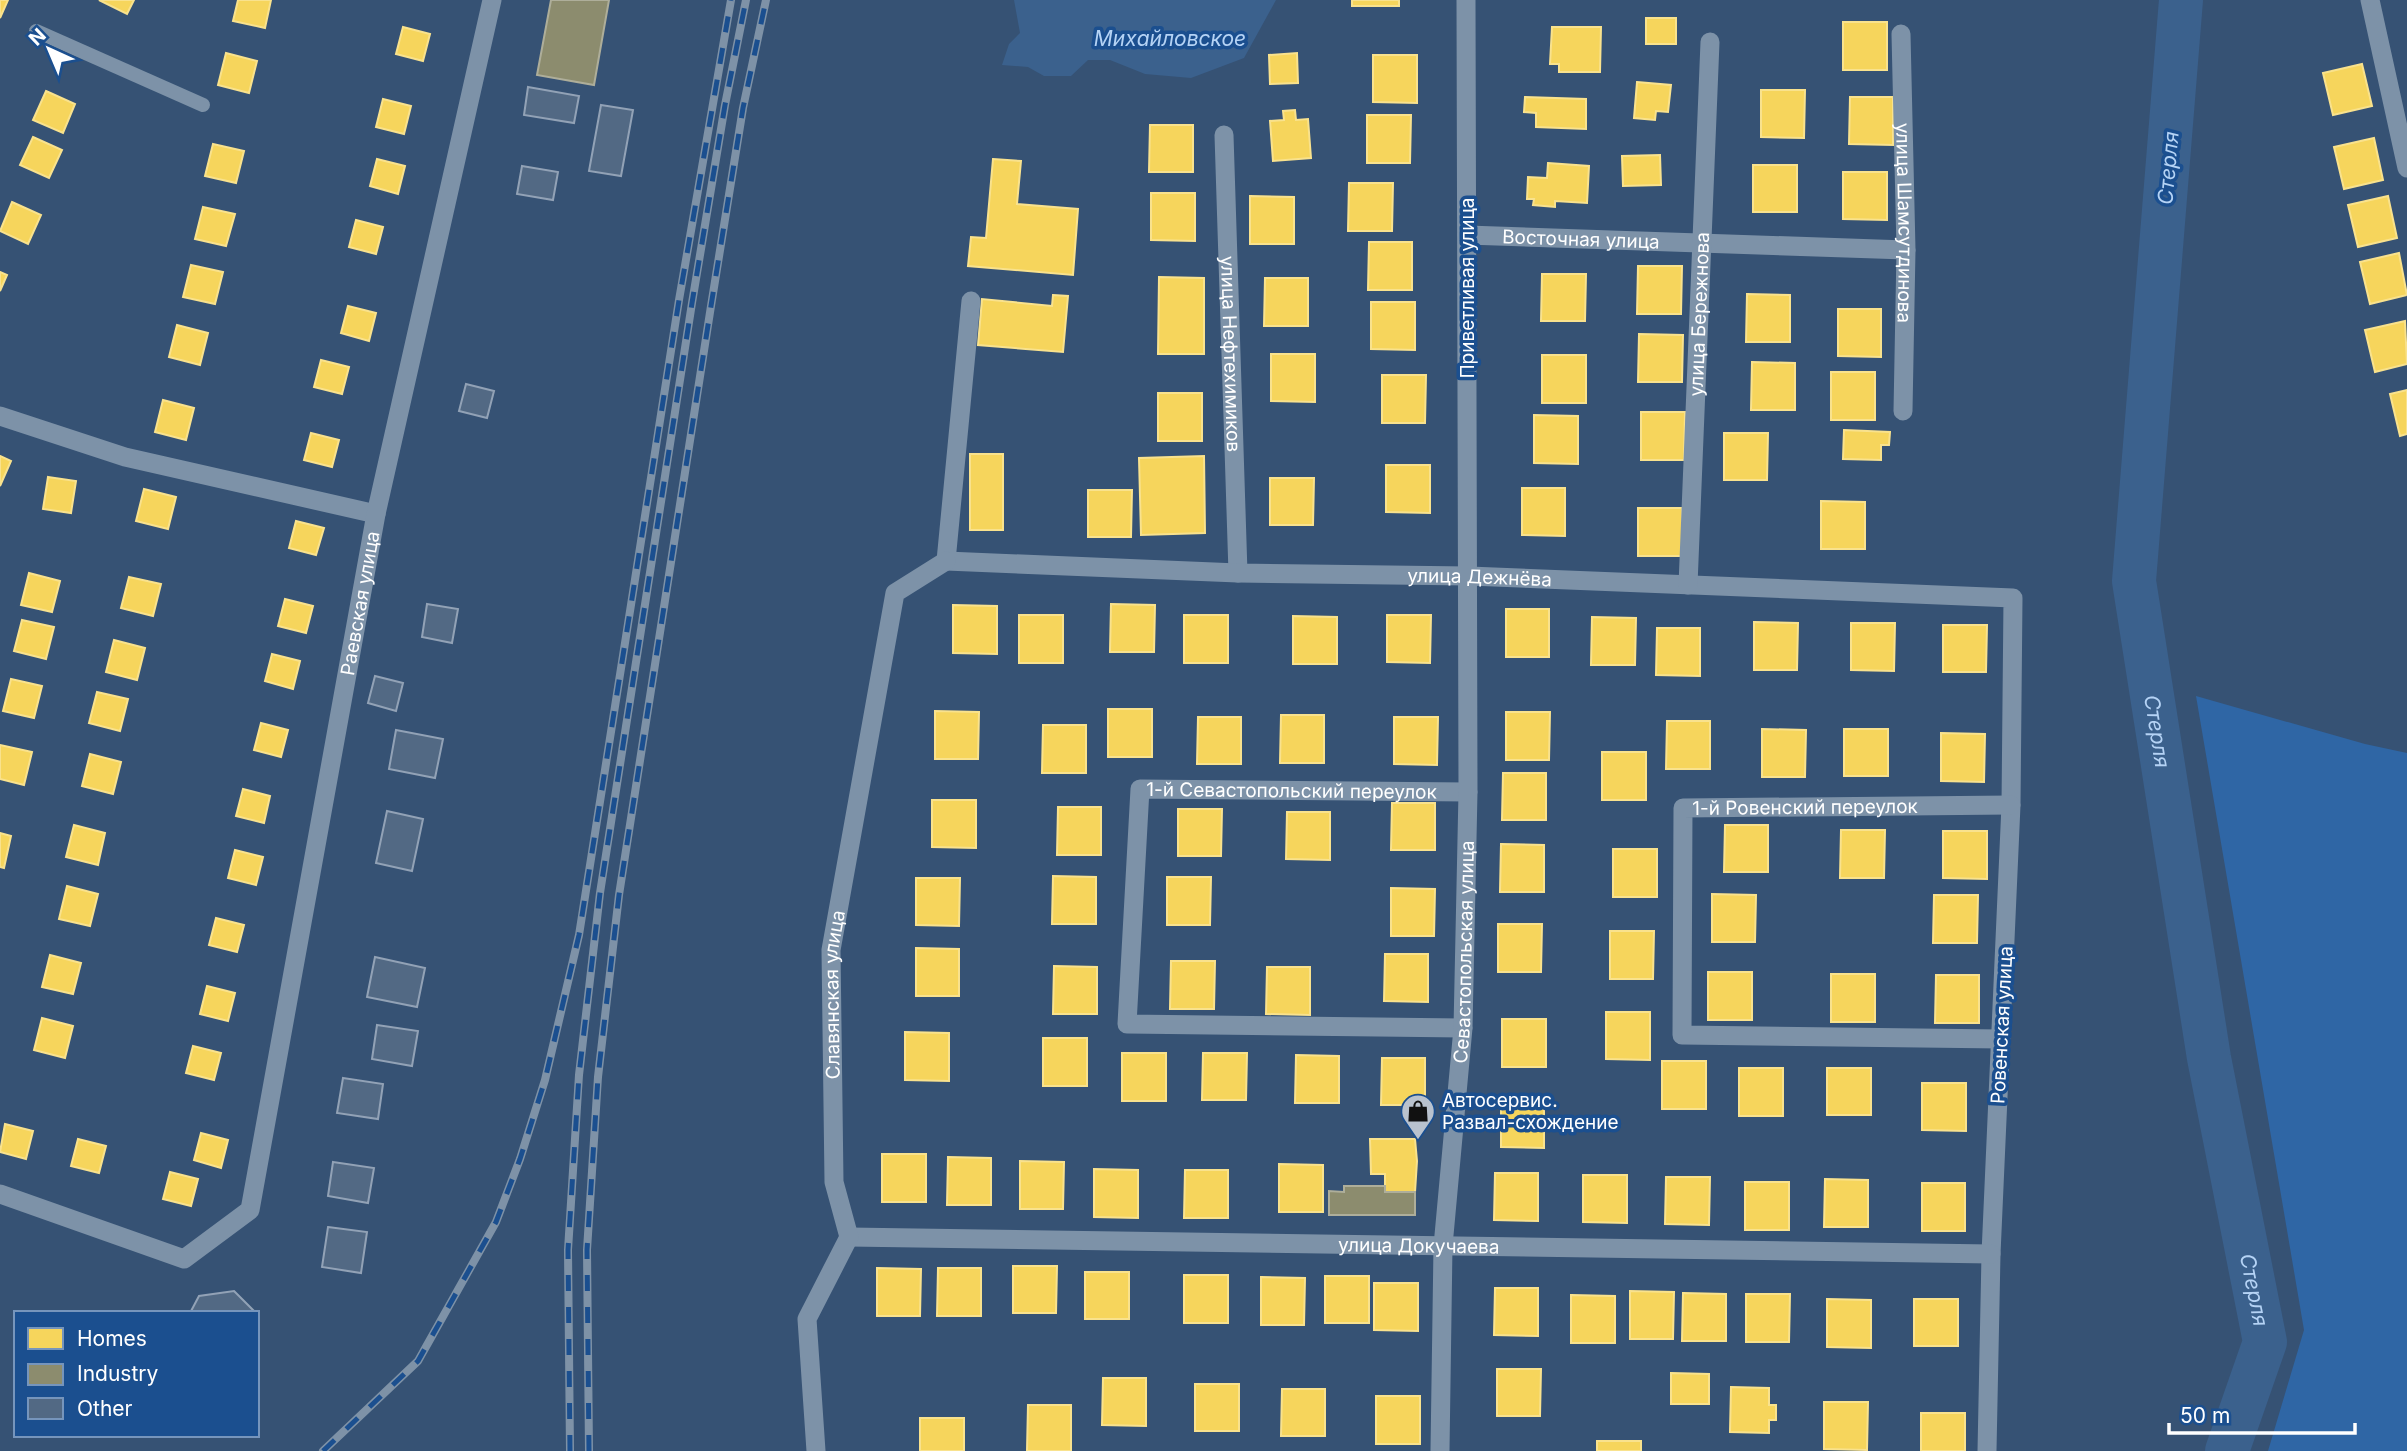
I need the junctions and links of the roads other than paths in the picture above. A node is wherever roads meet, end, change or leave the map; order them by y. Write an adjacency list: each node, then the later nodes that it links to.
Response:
1 (492, 0): 16 (street, Раевская улица)
2 (1466, 0): 10 (street, Приветливая улица)
3 (2371, 0): 9 (street)
4 (36, 31): 7 (street)
5 (1901, 34): 12 (street, улица Шамсутдинова)
6 (1710, 42): 11 (street, улица Бережнова)
7 (203, 105)
8 (1224, 135): 18 (street, улица Нефтехимиков)
9 (2407, 168)
10 (1467, 235): 11 (street, Восточная улица); 19 (street, Приветливая улица)
11 (1700, 244): 12 (street, Восточная улица); 20 (street, улица Бережнова)
12 (1906, 250): 14 (street, улица Шамсутдинова)
13 (971, 301): 17 (street)
14 (1903, 411)
15 (0, 416): 16 (street)
16 (376, 514): 26 (street, Раевская улица)
17 (946, 561): 18 (street, улица Дежнёва); 27 (street, Славянская улица)
18 (1238, 573): 19 (street, улица Дежнёва)
19 (1469, 576): 20 (street, улица Дежнёва); 22 (street, Севастопольская улица)
20 (1688, 585): 21 (street, улица Дежнёва)
21 (2013, 598): 23 (street, Ровенская улица)
22 (1468, 792): 24 (street, Севастопольская улица); 24 (street, 1-й Севастопольский переулок)
23 (2011, 805): 25 (street, Ровенская улица); 25 (street, 1-й Ровенский переулок)
24 (1463, 1028): 28 (street, Севастопольская улица)
25 (2001, 1039): 29 (street, Ровенская улица)
26 (0, 1194)
27 (849, 1237): 28 (street, улица Докучаева); 30 (street)
28 (1443, 1246): 29 (street, улица Докучаева); 31 (street, Севастопольская улица)
29 (1991, 1254): 32 (street, Ровенская улица)
30 (816, 1451)
31 (1440, 1451)
32 (1987, 1451)

